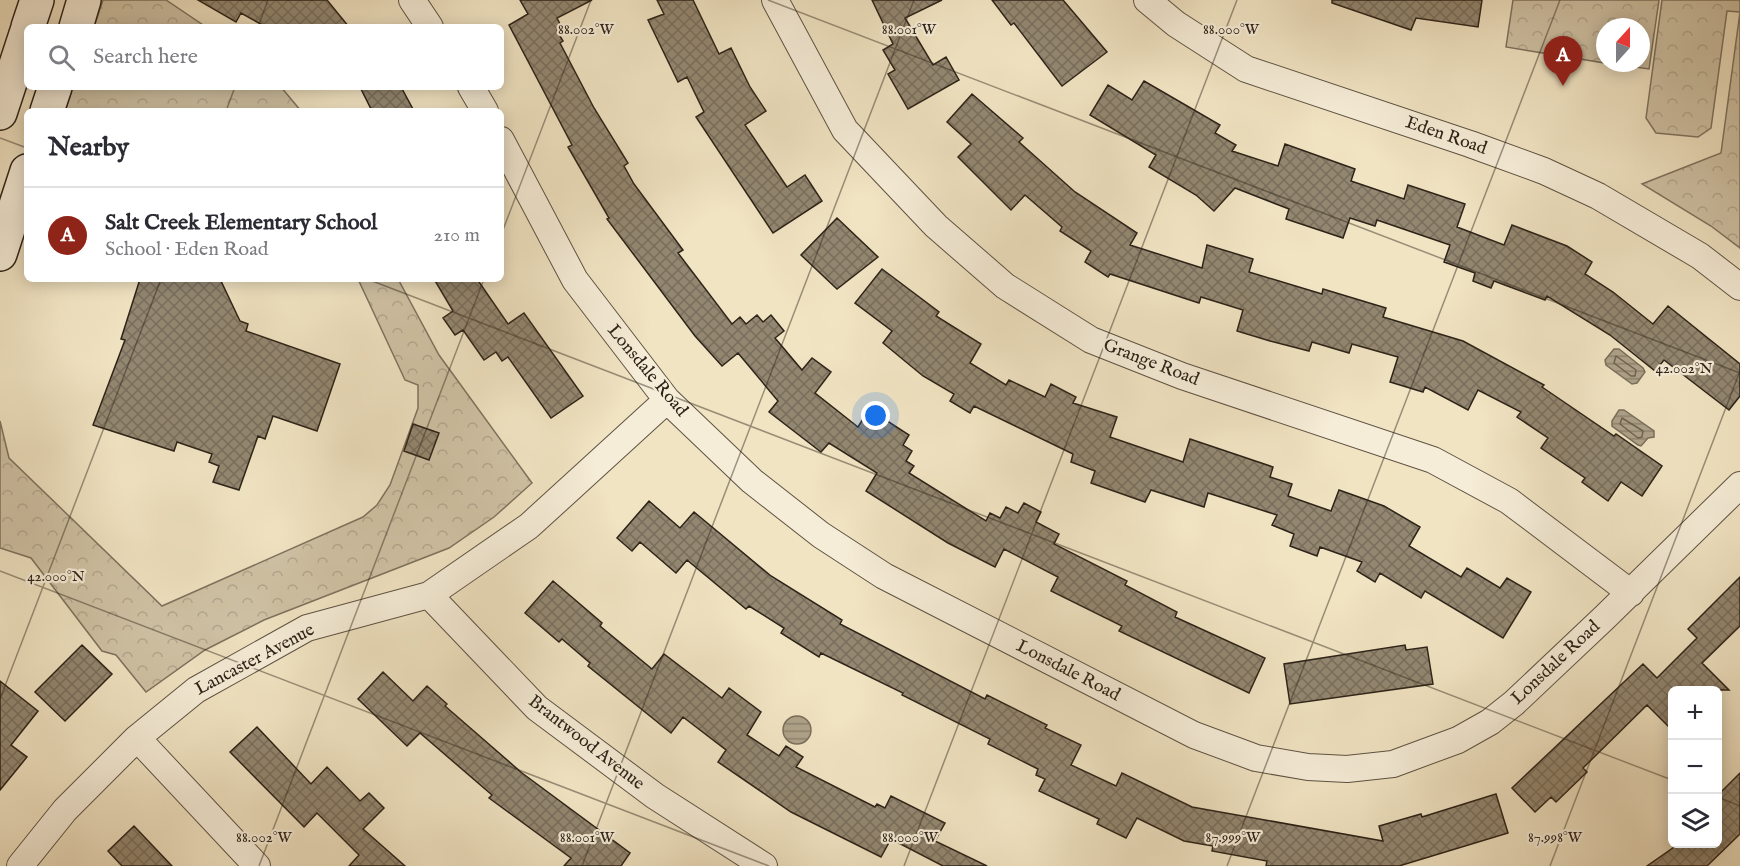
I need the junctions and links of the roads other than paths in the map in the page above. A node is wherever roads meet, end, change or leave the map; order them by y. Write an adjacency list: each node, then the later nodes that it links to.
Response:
1 (37, 0): 6 (main road)
2 (84, 0): 7 (main road)
3 (412, 0): 8 (street)
4 (776, 0): 21 (street, Grange Road)
5 (1147, 0): 18 (street, Eden Road)
6 (29, 24)
7 (77, 24)
8 (428, 24)
9 (24, 41): 14 (main road)
10 (54, 90): 12 (main road)
11 (473, 90): 13 (street)
12 (48, 108)
13 (484, 108)
14 (0, 113)
15 (504, 146): 19 (street, Lonsdale Road)
16 (24, 180): 17 (main road)
17 (0, 254)
18 (1740, 286)
19 (667, 400): 21 (street, Lonsdale Road); 22 (street, Lancaster Avenue)
20 (1740, 485): 21 (street, Lonsdale Road)
21 (1630, 593)
22 (429, 595): 23 (street, Lancaster Avenue); 26 (street, Brantwood Avenue)
23 (137, 738): 24 (street, Lancaster Avenue); 25 (street)
24 (20, 866)
25 (257, 866)
26 (764, 866)

